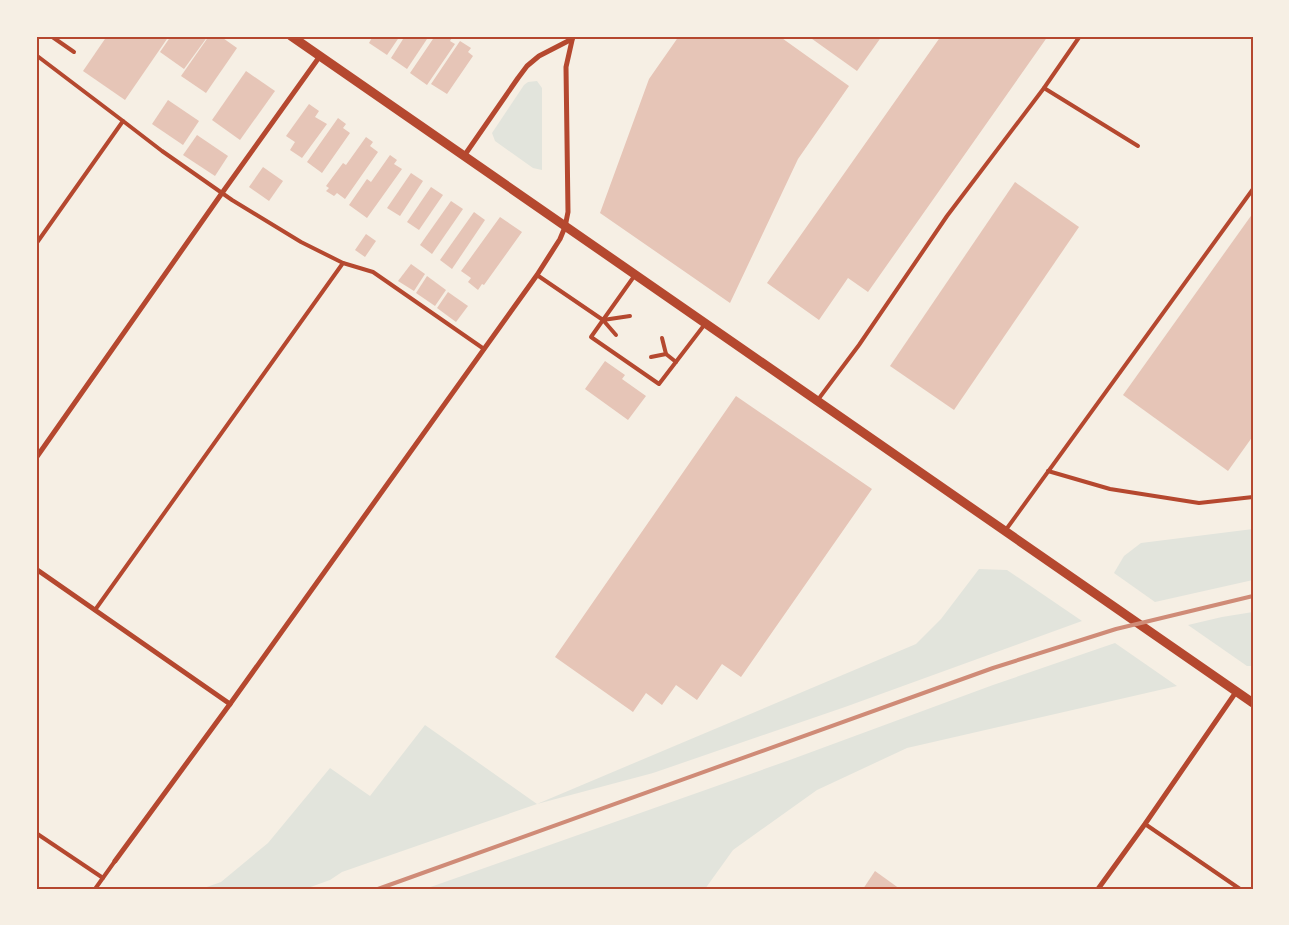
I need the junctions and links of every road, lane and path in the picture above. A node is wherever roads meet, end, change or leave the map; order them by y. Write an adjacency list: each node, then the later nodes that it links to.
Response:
1 (51, 36): 5 (lane)
2 (291, 36): 7 (street)
3 (1080, 36): 8 (lane)
4 (571, 37): 11 (street); 14 (street)
5 (74, 52)
6 (36, 55): 9 (lane)
7 (320, 56): 11 (street); 13 (street)
8 (1044, 88): 10 (lane); 28 (lane)
9 (123, 121): 13 (lane); 15 (lane)
10 (1138, 146)
11 (464, 156): 14 (street)
12 (1253, 189): 30 (lane)
13 (222, 193): 16 (lane); 29 (street)
14 (566, 227): 17 (street); 18 (street)
15 (36, 244)
16 (343, 263): 24 (lane); 34 (lane)
17 (537, 275): 20 (lane); 24 (street)
18 (635, 275): 20 (lane); 21 (street)
19 (630, 316): 20 (lane)
20 (603, 320): 22 (lane); 27 (lane)
21 (705, 324): 27 (lane); 28 (street)
22 (616, 335)
23 (662, 338): 25 (lane)
24 (484, 349): 37 (street)
25 (666, 354): 26 (lane); 27 (lane)
26 (651, 356)
27 (676, 362)
28 (817, 401): 32 (street)
29 (36, 458)
30 (1048, 471): 31 (lane); 32 (lane)
31 (1253, 497)
32 (1004, 531): 35 (street)
33 (36, 569): 34 (street)
34 (95, 610): 37 (street)
35 (1236, 692): 36 (street); 38 (street)
36 (1253, 703)
37 (230, 704): 40 (street)
38 (1145, 824): 43 (street); 44 (lane)
39 (36, 833): 41 (lane)
40 (115, 862): 41 (lane)
41 (103, 878): 42 (lane)
42 (95, 889)
43 (1098, 889)
44 (1240, 889)

